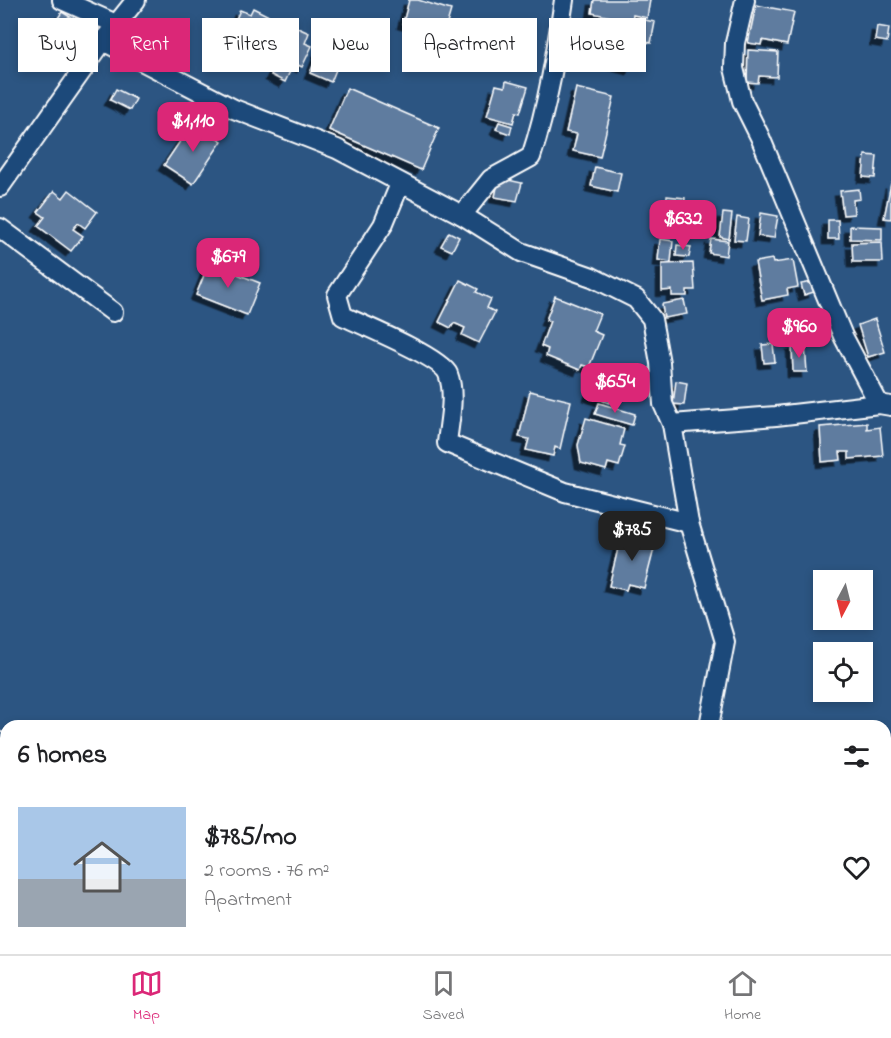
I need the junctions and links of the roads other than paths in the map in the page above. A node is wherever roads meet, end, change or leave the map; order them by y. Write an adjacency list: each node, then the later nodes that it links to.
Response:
1 (62, 0): 6 (street)
2 (136, 0): 5 (street)
3 (564, 0): 11 (street)
4 (745, 0): 14 (street)
5 (121, 18)
6 (110, 21)
7 (110, 32): 8 (street)
8 (103, 41): 9 (street); 10 (street)
9 (400, 184): 11 (street); 16 (street)
10 (0, 187)
11 (462, 215): 15 (street)
12 (0, 228): 13 (street)
13 (113, 312)
14 (885, 405): 15 (street)
15 (672, 424): 16 (street)
16 (689, 523): 17 (street)
17 (710, 720)

